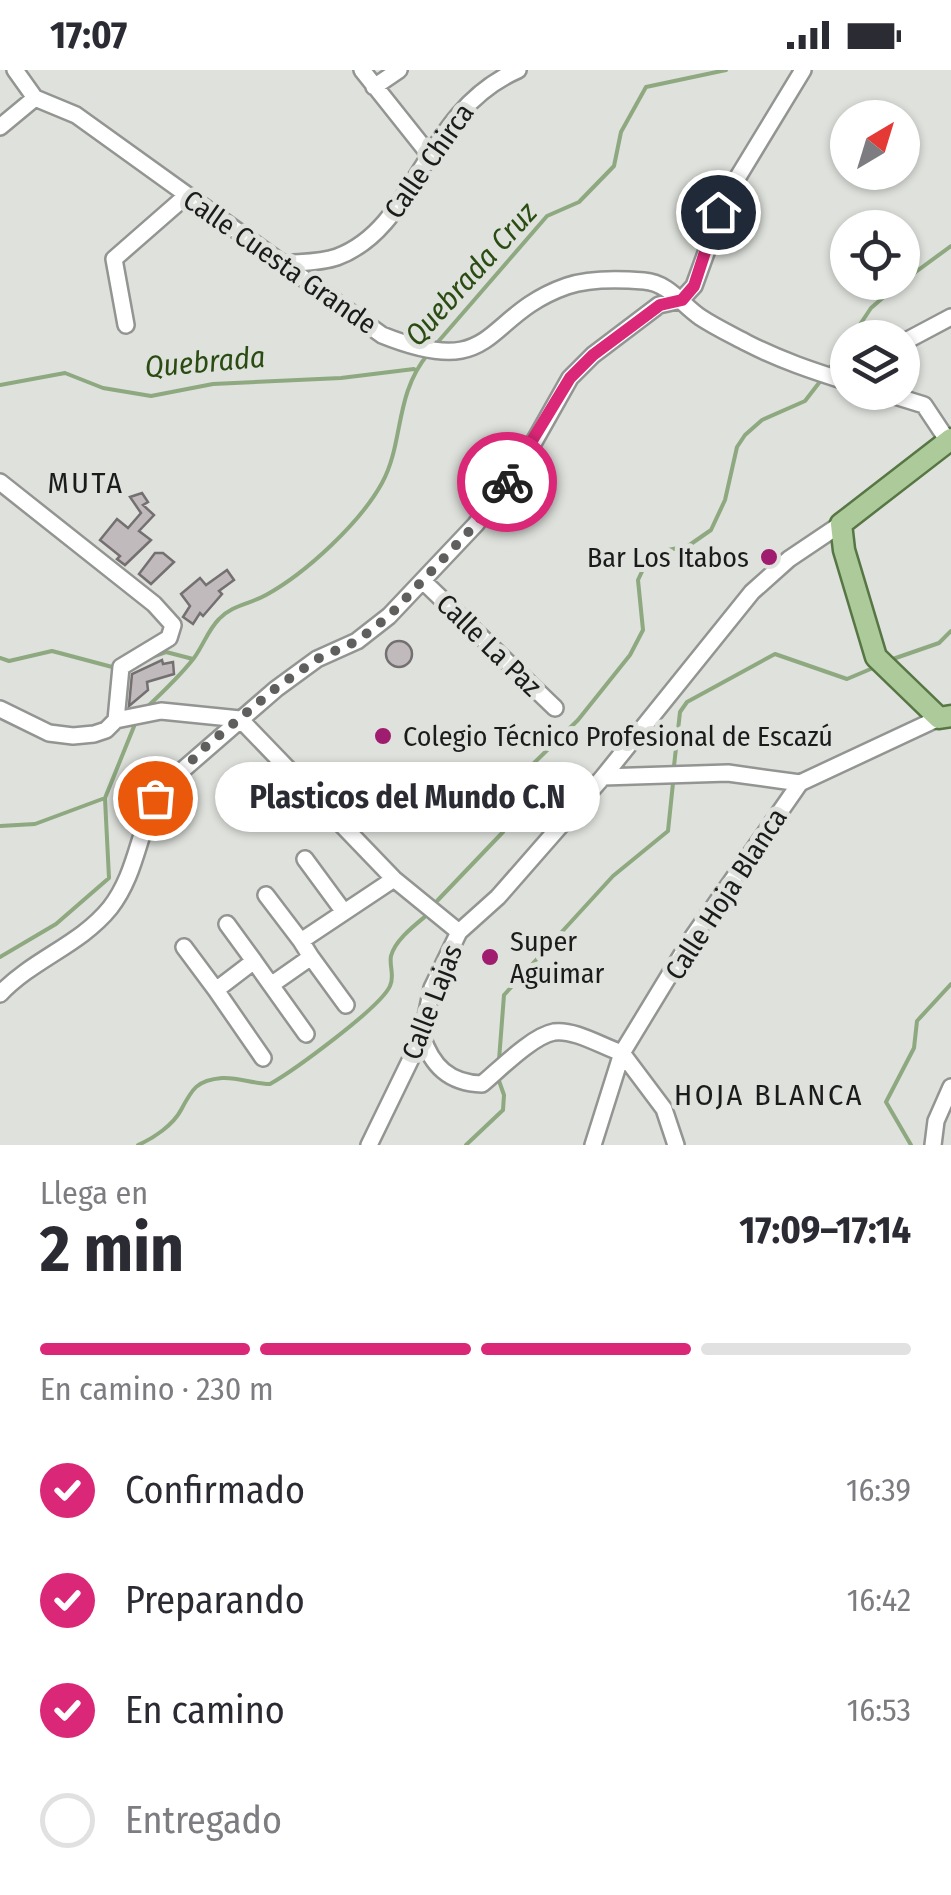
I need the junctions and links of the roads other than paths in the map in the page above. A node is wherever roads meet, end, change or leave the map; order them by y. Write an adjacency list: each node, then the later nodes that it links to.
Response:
1 (15, 70): 7 (street)
2 (362, 70): 6 (street)
3 (399, 70): 6 (street)
4 (518, 70): 9 (street, Calle Chirca)
5 (803, 70): 12 (street)
6 (374, 87): 9 (street)
7 (35, 98): 8 (street); 10 (street, Calle Cuesta Grande)
8 (0, 127)
9 (428, 153): 11 (street, Calle Chirca)
10 (186, 196): 11 (street, Calle Cuesta Grande); 14 (street)
11 (282, 264): 12 (street, Calle Cuesta Grande)
12 (682, 300): 16 (street, Calle Cuesta Grande); 21 (street)
13 (951, 317): 15 (street)
14 (126, 325)
15 (920, 333)
16 (830, 374)
17 (920, 403): 18 (street)
18 (949, 440): 20 (main road)
19 (0, 482): 25 (street)
20 (841, 524): 24 (main road); 27 (street, Calle Lajas)
21 (424, 581): 22 (street, Calle La Paz); 26 (street)
22 (555, 708)
23 (0, 709): 25 (street)
24 (945, 717): 28 (street, Calle Hoja Blanca)
25 (122, 718): 26 (street)
26 (240, 719): 30 (street); 41 (street)
27 (602, 777): 28 (street); 34 (street, Calle Lajas)
28 (800, 783): 45 (street, Calle Hoja Blanca)
29 (304, 859): 32 (street)
30 (394, 879): 32 (street); 34 (street)
31 (266, 895): 35 (street)
32 (344, 912): 35 (street)
33 (228, 924): 38 (street)
34 (459, 932): 44 (street, Calle Lajas)
35 (301, 941): 37 (street)
36 (184, 947): 40 (street)
37 (311, 957): 39 (street); 42 (street)
38 (254, 961): 39 (street); 40 (street)
39 (272, 985): 43 (street)
40 (216, 990): 46 (street)
41 (0, 994)
42 (346, 1004)
43 (306, 1034)
44 (422, 1036): 45 (street); 48 (street, Calle Lajas)
45 (622, 1053): 49 (street, Calle Hoja Blanca); 50 (street)
46 (263, 1058)
47 (951, 1087): 51 (street)
48 (369, 1145)
49 (593, 1145)
50 (676, 1145)
51 (934, 1145)

